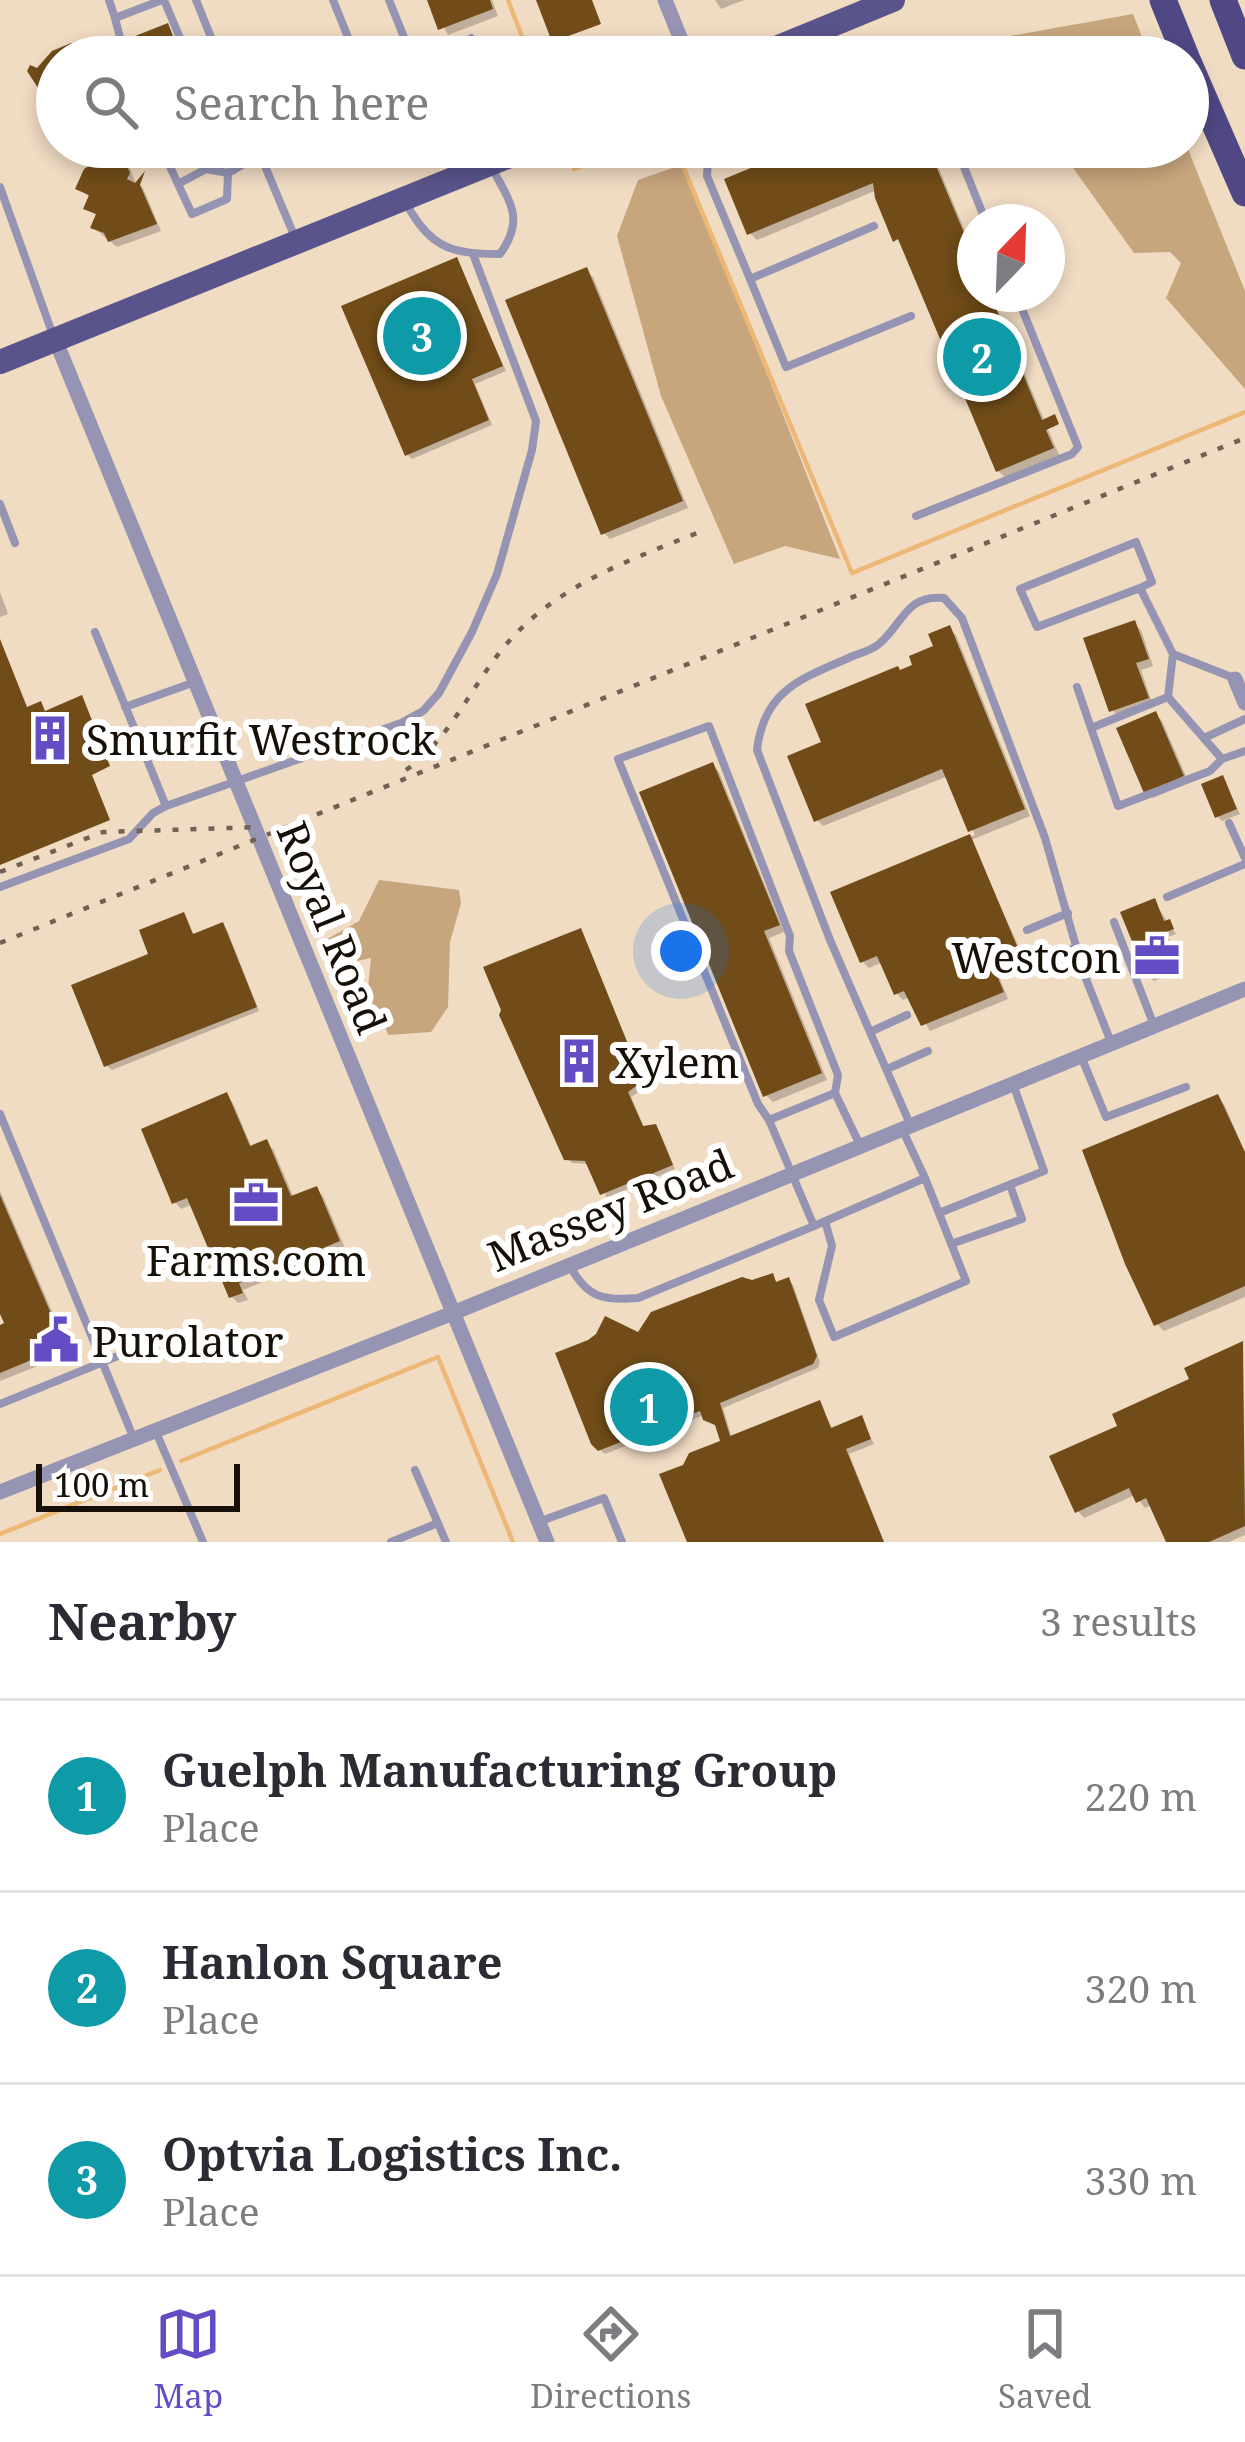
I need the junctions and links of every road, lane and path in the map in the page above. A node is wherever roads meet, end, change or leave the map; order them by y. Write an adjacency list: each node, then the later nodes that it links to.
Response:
1 (109, 0): 10 (lane)
2 (163, 0): 10 (lane); 12 (lane)
3 (196, 0): 13 (lane)
4 (333, 0): 14 (lane)
5 (389, 0): 15 (lane)
6 (665, 0): 16 (street)
7 (893, 0): 17 (main road)
8 (1223, 0): 19 (highway)
9 (1163, 2): 18 (highway)
10 (116, 18): 11 (lane)
11 (120, 36)
12 (179, 36)
13 (211, 36)
14 (348, 36)
15 (404, 36)
16 (680, 36)
17 (805, 36)
18 (1177, 36)
19 (1245, 56)
20 (1209, 110): 34 (highway)
21 (170, 168): 32 (lane)
22 (230, 168): 30 (lane)
23 (236, 168): 30 (lane)
24 (265, 168): 38 (lane)
25 (461, 168): 31 (lane)
26 (480, 168): 31 (main road)
27 (492, 168): 39 (lane)
28 (708, 168): 40 (lane)
29 (964, 168): 36 (lane)
30 (231, 172): 32 (lane); 32 (lane)
31 (464, 174): 35 (main road)
32 (178, 184)
33 (0, 187): 43 (lane)
34 (1245, 193)
35 (404, 199): 38 (main road); 39 (lane)
36 (979, 204)
37 (874, 226): 40 (lane)
38 (296, 242): 43 (main road)
39 (473, 254): 62 (lane)
40 (750, 279): 42 (lane)
41 (1023, 312): 46 (lane)
42 (910, 316)
43 (55, 339): 44 (main road); 52 (street, Royal Road)
44 (0, 362)
45 (0, 505): 47 (lane)
46 (916, 516)
47 (15, 543)
48 (1140, 588): 48 (lane); 50 (lane)
49 (95, 632): 56 (lane)
50 (1173, 653): 51 (lane); 54 (lane)
51 (1235, 679): 55 (street)
52 (194, 682): 56 (lane); 62 (street, Royal Road)
53 (1077, 687): 58 (lane)
54 (1168, 698): 58 (lane); 59 (lane)
55 (1245, 703)
56 (125, 707): 63 (lane)
57 (1245, 718): 59 (lane)
58 (1091, 728): 61 (lane)
59 (1204, 739): 61 (lane)
60 (1245, 751): 61 (lane)
61 (1222, 759)
62 (236, 783): 63 (lane); 96 (street, Royal Road)
63 (166, 806): 66 (lane)
64 (1229, 823): 65 (lane)
65 (1245, 861): 67 (lane)
66 (0, 887)
67 (1167, 897)
68 (1069, 913): 70 (lane); 71 (lane); 76 (lane)
69 (1114, 922): 75 (lane)
70 (1027, 930)
71 (1078, 947): 72 (lane); 77 (lane)
72 (1039, 963)
73 (1243, 996): 75 (street, Massey Road)
74 (907, 1015): 76 (lane)
75 (1154, 1025): 77 (street, Massey Road)
76 (872, 1031): 80 (lane)
77 (1111, 1042): 79 (street, Massey Road)
78 (928, 1051): 80 (lane)
79 (1080, 1055): 81 (street, Massey Road); 82 (lane)
80 (887, 1069): 86 (lane)
81 (1012, 1083): 86 (street, Massey Road); 90 (lane)
82 (1186, 1087)
83 (835, 1093): 85 (lane); 85 (lane); 87 (lane)
84 (0, 1114): 98 (lane)
85 (770, 1120): 88 (lane)
86 (906, 1127): 87 (street, Massey Road); 89 (lane)
87 (860, 1145): 88 (street, Massey Road)
88 (791, 1174): 93 (lane); 95 (street, Massey Road)
89 (925, 1178): 91 (lane); 92 (lane)
90 (1010, 1184): 91 (lane); 94 (lane)
91 (939, 1213): 94 (lane)
92 (825, 1221): 93 (lane); 94 (lane)
93 (814, 1226): 95 (lane)
94 (952, 1244)
95 (569, 1265): 96 (street, Massey Road)
96 (453, 1313): 100 (street, Massey Road); 104 (street, Royal Road)
97 (136, 1349): 98 (lane)
98 (103, 1364): 99 (lane); 101 (lane)
99 (0, 1404)
100 (155, 1431): 101 (street, Massey Road); 106 (lane)
101 (134, 1439): 103 (street, Massey Road)
102 (415, 1470): 105 (lane)
103 (0, 1492)
104 (539, 1521): 109 (street, Royal Road); 110 (lane)
105 (438, 1523): 107 (lane); 108 (lane)
106 (201, 1541)
107 (391, 1542)
108 (446, 1542)
109 (548, 1542)
110 (622, 1542)

